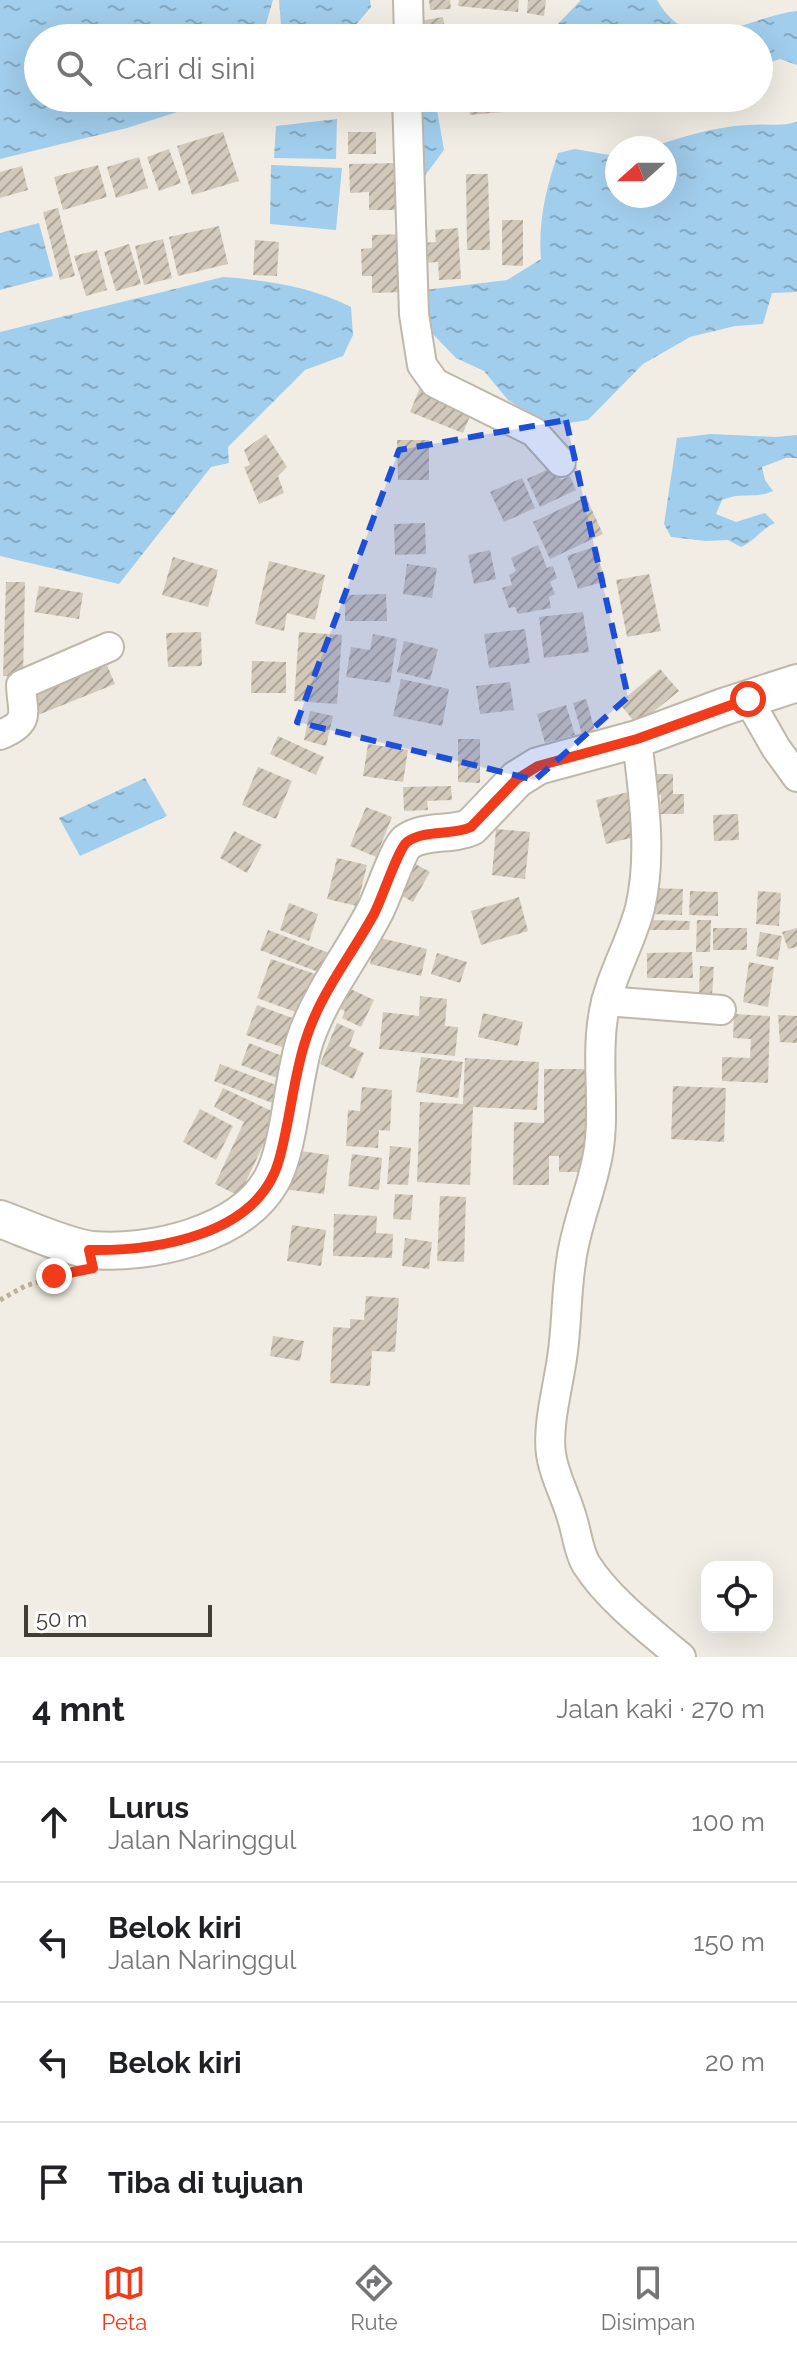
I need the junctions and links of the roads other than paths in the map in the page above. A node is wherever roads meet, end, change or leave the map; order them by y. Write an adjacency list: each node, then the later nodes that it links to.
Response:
1 (408, 0): 2 (street)
2 (409, 24)
3 (407, 112): 4 (street)
4 (561, 462)
5 (109, 647): 8 (street)
6 (797, 683): 7 (street)
7 (748, 699): 9 (street); 10 (street)
8 (0, 735)
9 (637, 739): 11 (street); 13 (street)
10 (797, 777)
11 (606, 1001): 12 (street); 14 (street)
12 (721, 1010)
13 (0, 1219)
14 (681, 1657)

